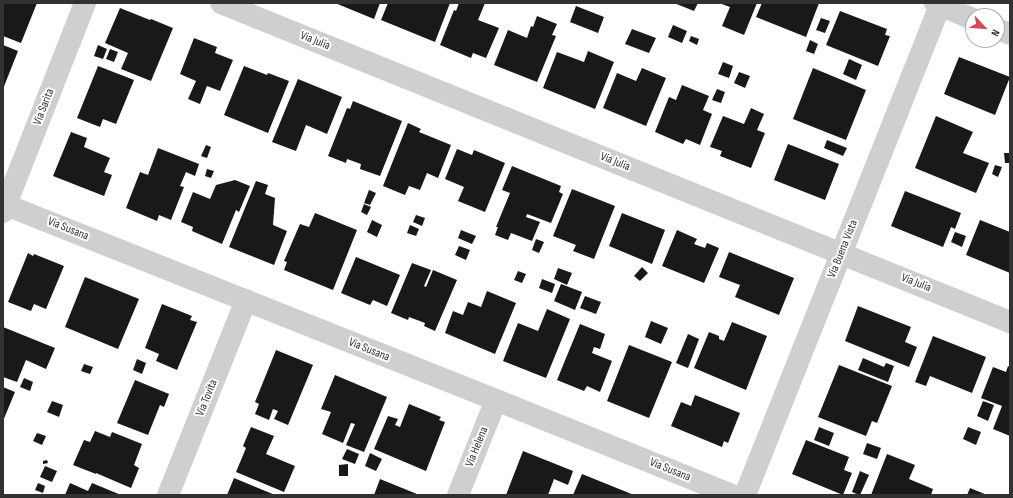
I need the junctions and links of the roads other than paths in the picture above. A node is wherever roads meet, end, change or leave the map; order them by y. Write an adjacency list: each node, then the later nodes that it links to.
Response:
1 (85, 3): 5 (street, Via Sarita)
2 (220, 3): 6 (street, Via Julia)
3 (939, 4): 4 (street); 6 (street, Via Buena Vista)
4 (965, 15)
5 (4, 208): 7 (street, Via Susana)
6 (841, 253): 8 (street, Via Julia); 13 (street, Via Buena Vista)
7 (246, 300): 9 (street, Via Susana); 10 (street, Via Tovita)
8 (1010, 322)
9 (496, 400): 11 (street, Via Helena); 12 (street, Via Susana)
10 (168, 495)
11 (458, 495)
12 (732, 495)
13 (745, 495)

